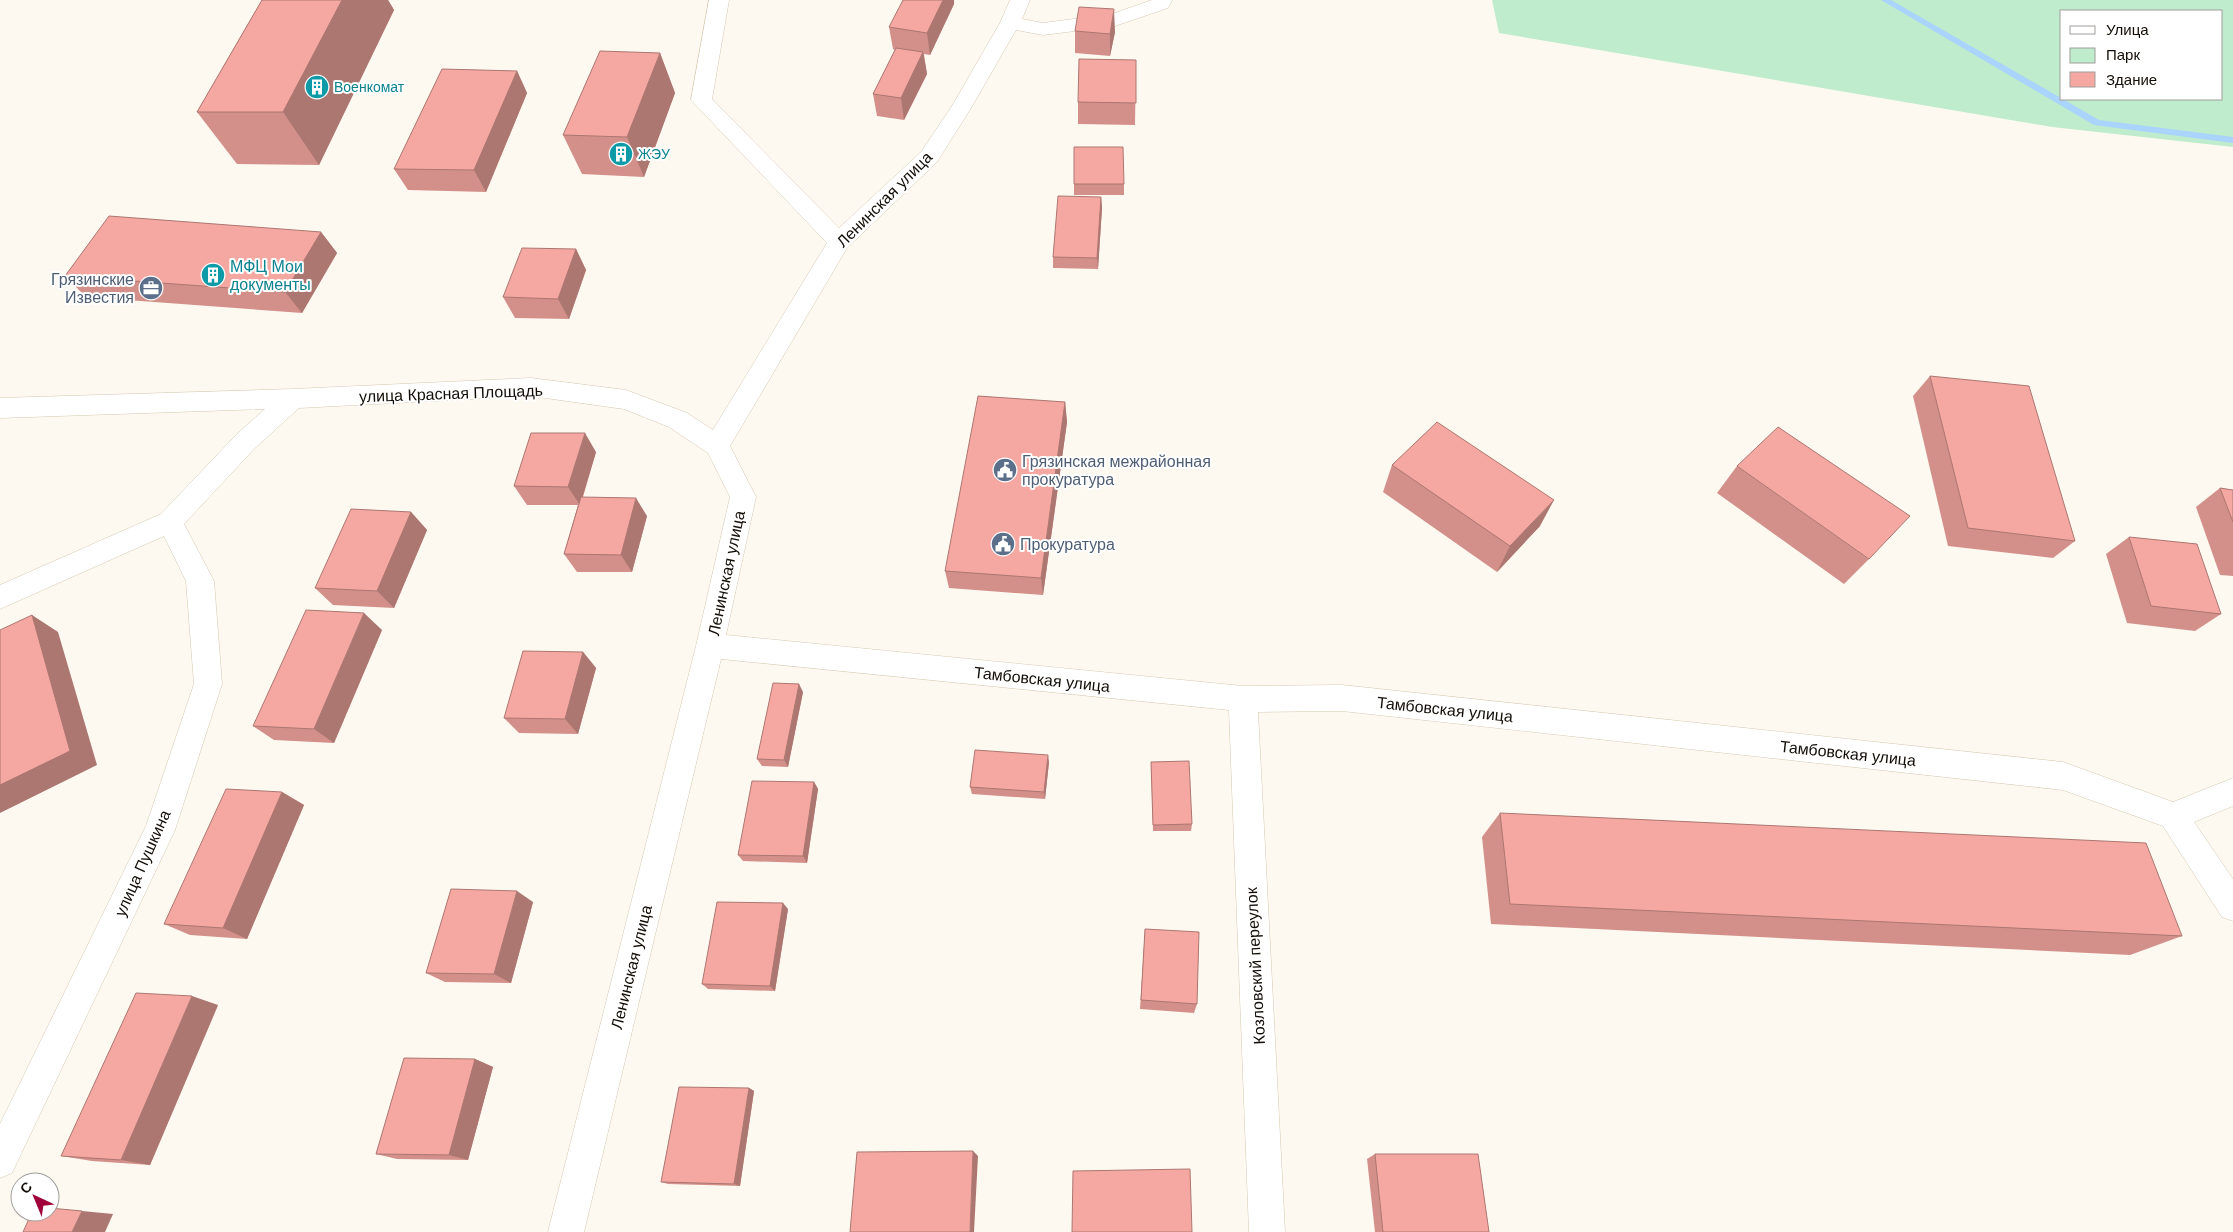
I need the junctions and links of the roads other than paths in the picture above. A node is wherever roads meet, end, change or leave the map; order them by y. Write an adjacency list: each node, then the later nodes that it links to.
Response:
1 (719, 0): 5 (street)
2 (1020, 0): 4 (street, Ленинская улица)
3 (1162, 0): 4 (street)
4 (1010, 23): 5 (street, Ленинская улица)
5 (838, 242): 8 (street, Ленинская улица)
6 (293, 399): 7 (street, улица Красная Площадь); 8 (street, улица Красная Площадь); 9 (street)
7 (0, 408)
8 (717, 446): 11 (street, Ленинская улица)
9 (170, 522): 10 (street); 16 (street, улица Пушкина)
10 (0, 597)
11 (710, 646): 12 (street, Тамбовская улица); 17 (street, Ленинская улица)
12 (1243, 699): 14 (street, Тамбовская улица); 18 (street, Козловский переулок)
13 (2233, 792): 14 (street)
14 (2173, 816): 15 (street)
15 (2233, 906)
16 (0, 1160)
17 (566, 1232)
18 (1267, 1232)

